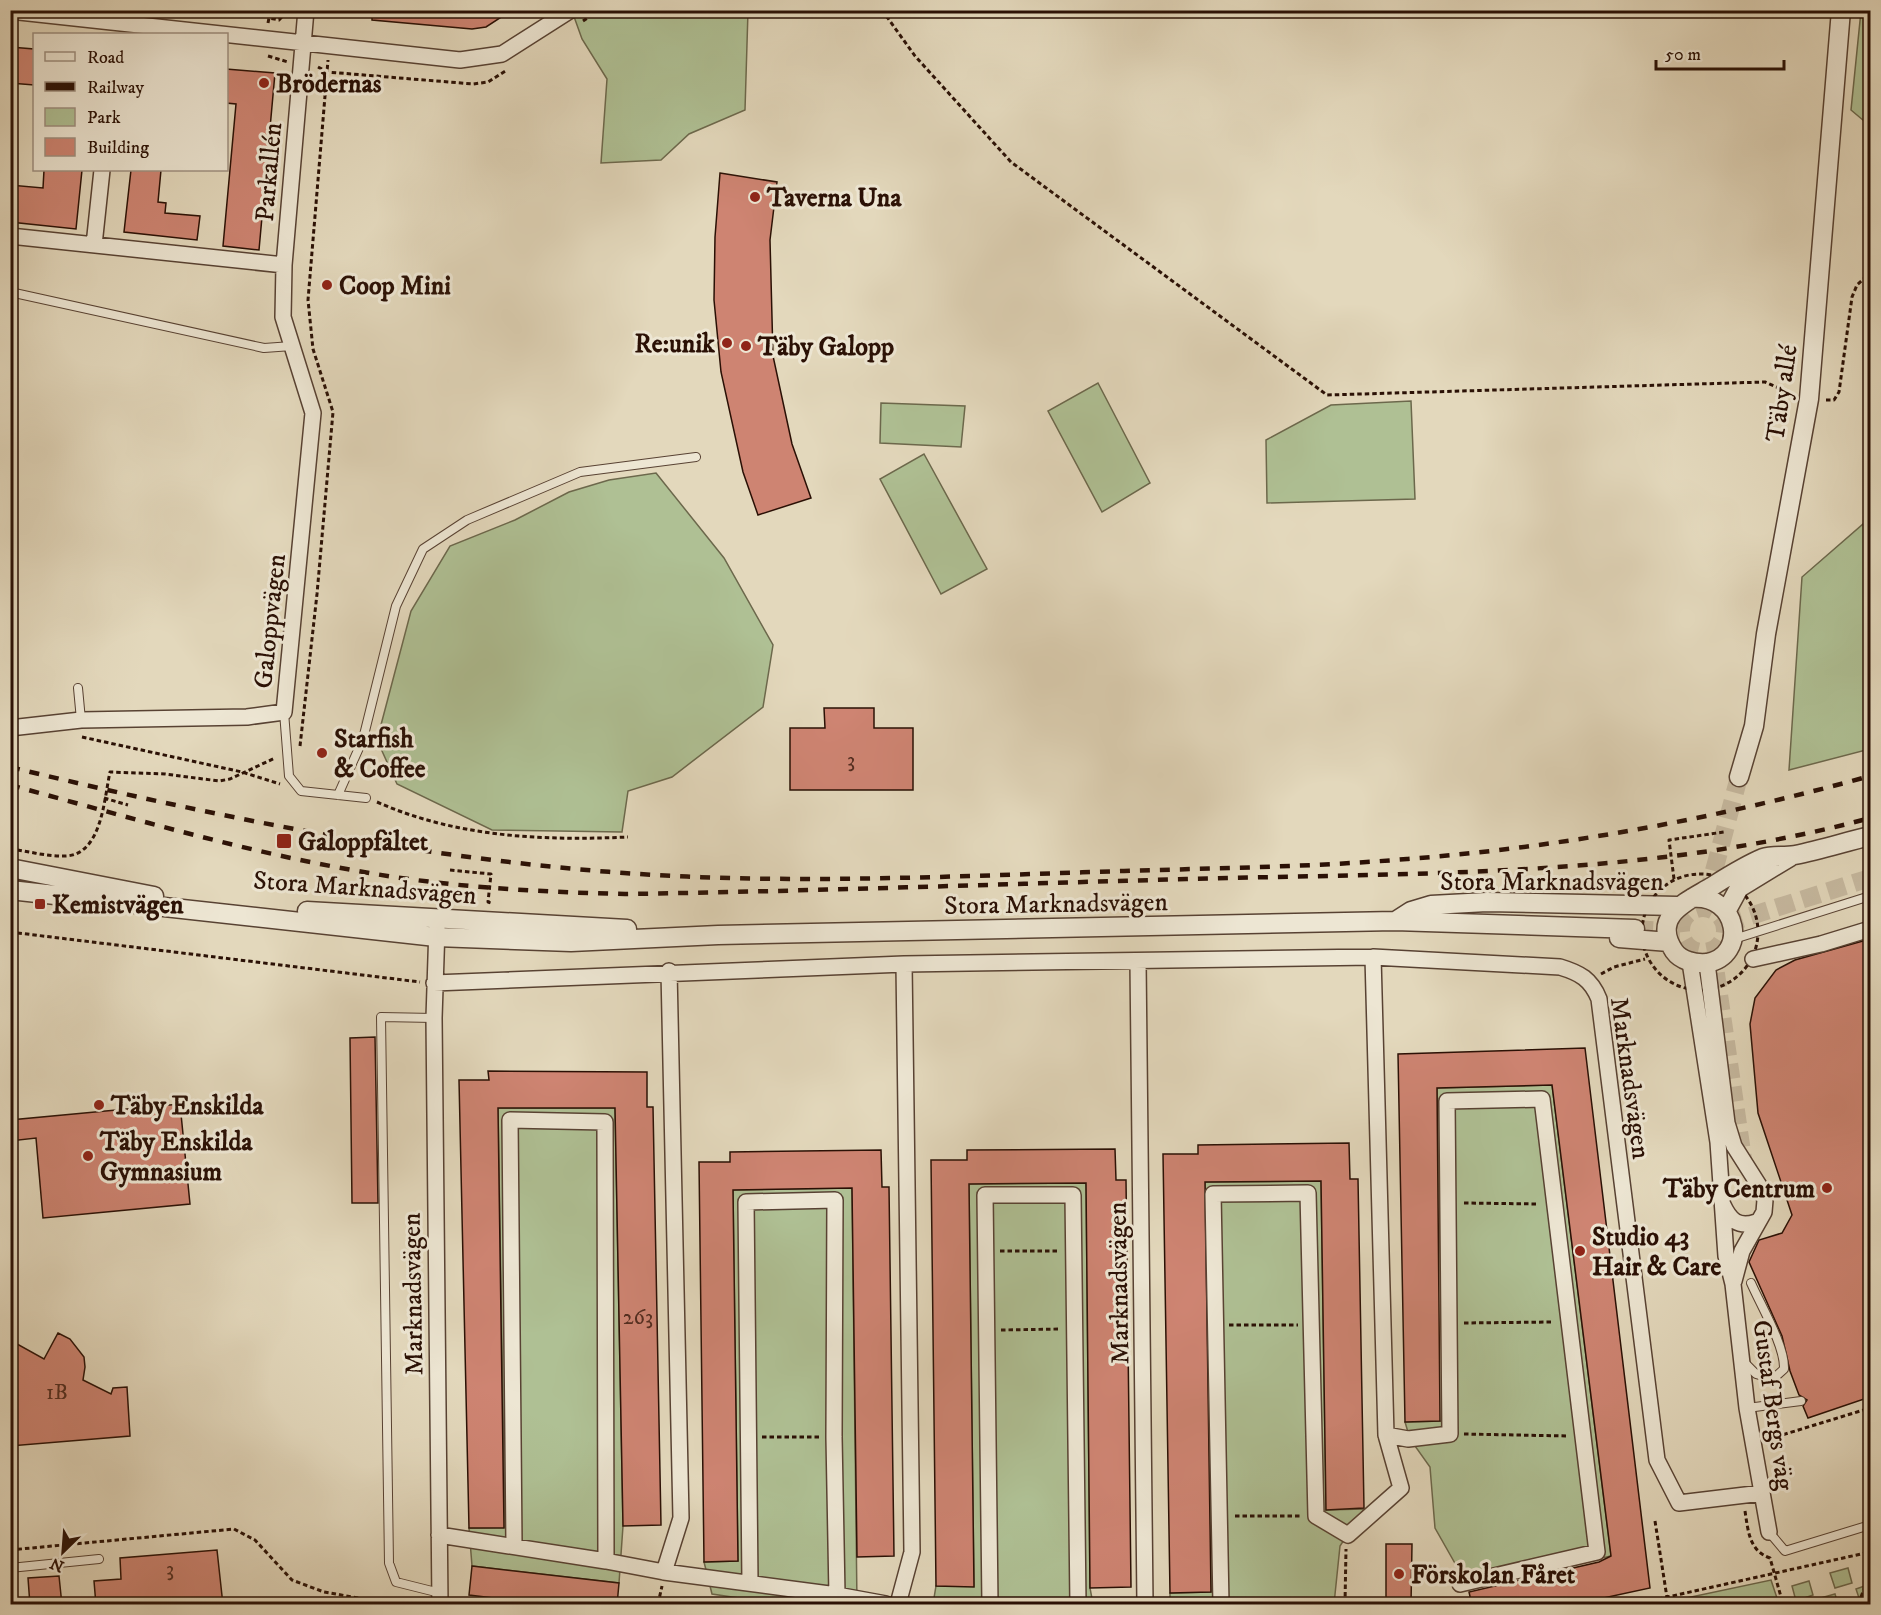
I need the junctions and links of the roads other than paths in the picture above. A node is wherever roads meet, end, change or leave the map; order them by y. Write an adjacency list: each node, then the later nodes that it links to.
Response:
1 (306, 10): 8 (street, Parkallén)
2 (571, 10): 8 (street)
3 (1841, 10): 20 (street, Täby allé)
4 (10, 11): 5 (street)
5 (118, 22): 6 (street)
6 (220, 33)
7 (228, 34): 8 (street)
8 (303, 42): 12 (street, Parkallén)
9 (102, 171): 11 (street)
10 (10, 236): 11 (street)
11 (94, 245): 12 (street)
12 (284, 265): 14 (street, Galoppvägen)
13 (10, 292): 14 (lane)
14 (292, 346): 17 (street, Galoppvägen)
15 (696, 457): 21 (lane)
16 (78, 688): 18 (lane)
17 (284, 712): 18 (street, Galoppvägen); 21 (lane)
18 (81, 720): 19 (street, Galoppvägen)
19 (10, 728)
20 (1739, 777)
21 (338, 795): 22 (lane)
22 (366, 798)
23 (1870, 836): 24 (street, Stora Marknadsvägen)
24 (1793, 855): 28 (street, Stora Marknadsvägen); 29 (street, Stora Marknadsvägen)
25 (10, 868): 30 (street, Stora Marknadsvägen)
26 (10, 890): 35 (street, Stora Marknadsvägen)
27 (1870, 896): 36 (lane)
28 (1684, 902): 29 (street); 31 (street, Stora Marknadsvägen); 37 (street)
29 (1727, 910): 36 (street)
30 (439, 917): 34 (street, Stora Marknadsvägen); 35 (street, Marknadsvägen)
31 (1395, 921): 32 (street, Stora Marknadsvägen); 34 (street, Stora Marknadsvägen); 37 (street, Stora Marknadsvägen)
32 (1635, 929)
33 (1870, 929): 39 (street)
34 (718, 935): 35 (street, Stora Marknadsvägen)
35 (436, 937): 44 (street, Marknadsvägen)
36 (1732, 939): 41 (street)
37 (1669, 942): 41 (street)
38 (1373, 957): 40 (street, Marknadsvägen); 53 (street); 54 (street, Marknadsvägen)
39 (1754, 960)
40 (1138, 961): 42 (street, Marknadsvägen); 71 (street, Marknadsvägen)
41 (1698, 962): 46 (street, Gustaf Bergs väg); 47 (street, Gustaf Bergs väg)
42 (904, 964): 43 (street, Marknadsvägen); 68 (street)
43 (669, 971): 44 (street, Marknadsvägen); 62 (street)
44 (434, 982): 45 (street, Marknadsvägen)
45 (434, 1018): 57 (street, Marknadsvägen); 66 (lane)
46 (1721, 1202): 47 (street); 49 (street, Gustaf Bergs väg)
47 (1756, 1222): 49 (street, Gustaf Bergs väg)
48 (1751, 1283): 50 (lane)
49 (1733, 1284): 50 (street, Gustaf Bergs väg)
50 (1743, 1362): 52 (street, Gustaf Bergs väg)
51 (1801, 1401): 52 (lane)
52 (1747, 1408): 54 (street, Gustaf Bergs väg)
53 (1386, 1435): 64 (street); 72 (street)
54 (1762, 1493): 56 (street, Gustaf Bergs väg)
55 (1870, 1526): 56 (lane)
56 (1769, 1532)
57 (439, 1535): 58 (street); 66 (street, Marknadsvägen)
58 (514, 1545): 60 (street); 60 (street)
59 (99, 1559): 61 (lane)
60 (606, 1561): 62 (street)
61 (10, 1568)
62 (664, 1572): 63 (street)
63 (750, 1582): 65 (street); 65 (street)
64 (1460, 1584)
65 (837, 1595): 67 (street)
66 (440, 1599)
67 (886, 1605)
68 (898, 1605)
69 (990, 1605): 70 (street)
70 (1078, 1605)
71 (1145, 1605)
72 (1221, 1605)

